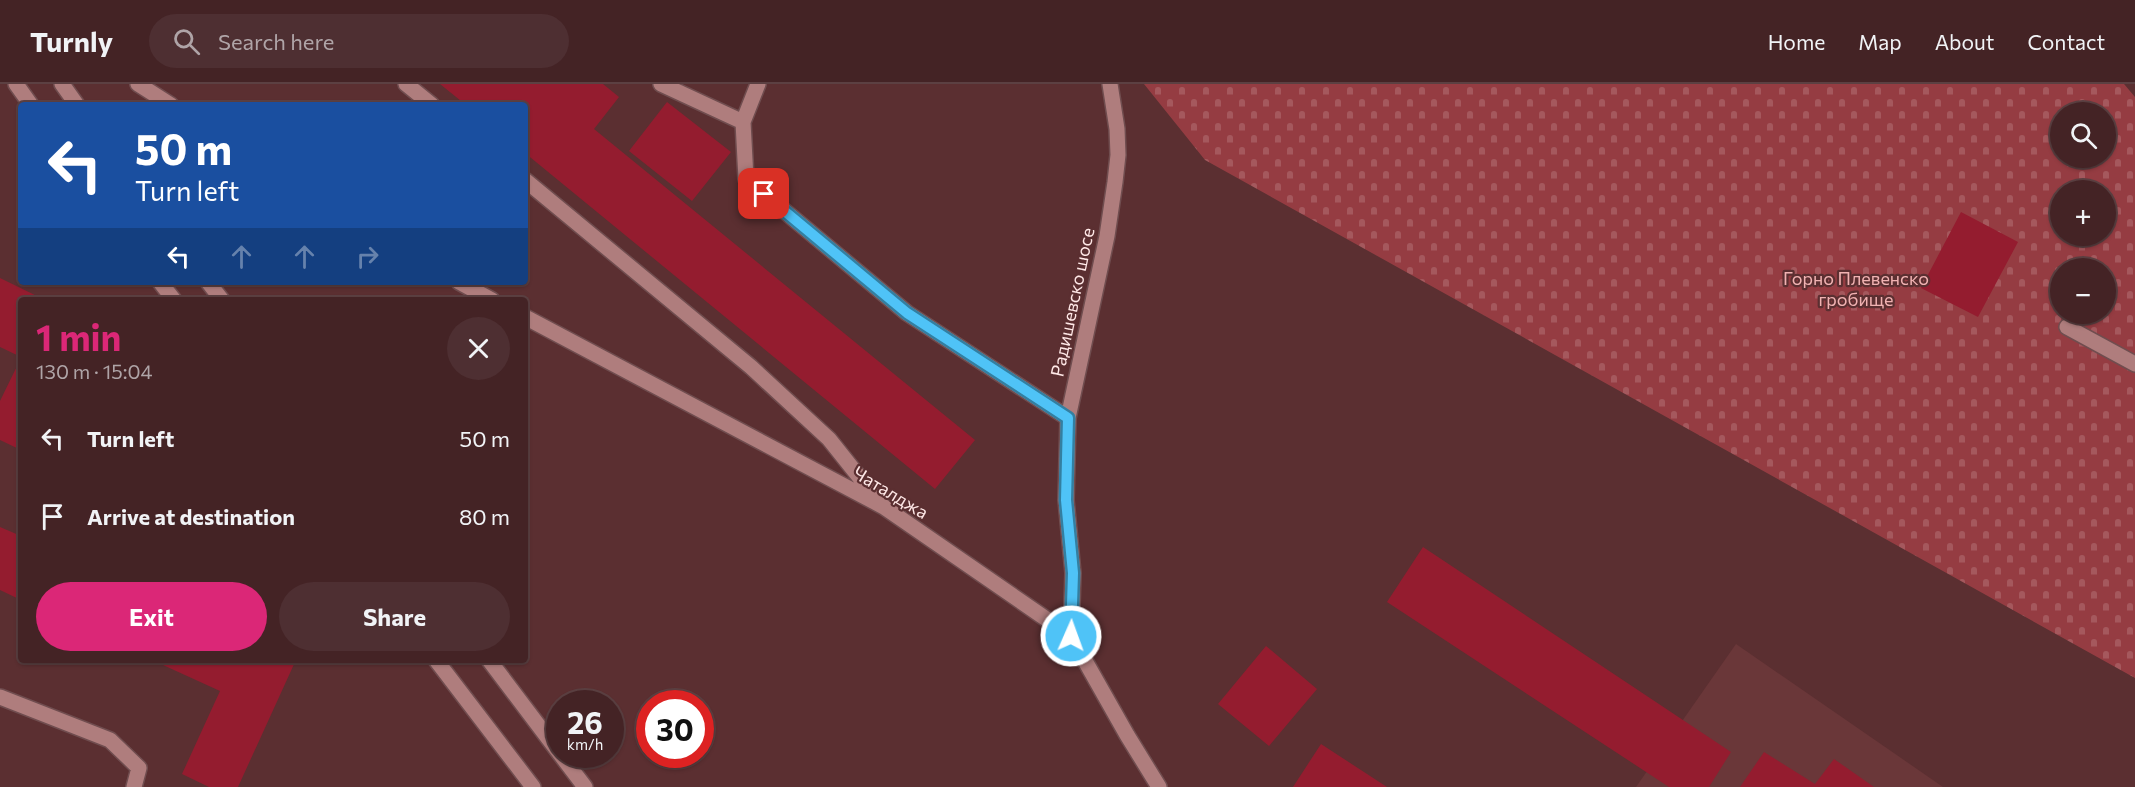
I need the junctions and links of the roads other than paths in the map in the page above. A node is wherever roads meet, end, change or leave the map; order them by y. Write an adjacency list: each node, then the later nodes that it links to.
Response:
1 (16, 84): 8 (street)
2 (62, 84): 9 (street)
3 (138, 84): 10 (street)
4 (406, 84): 11 (street)
5 (661, 84): 12 (street)
6 (758, 84): 12 (street)
7 (1110, 84): 23 (street, Радишевско шосе)
8 (29, 102)
9 (75, 102)
10 (166, 102)
11 (428, 102)
12 (743, 122): 23 (street)
13 (528, 182): 24 (street)
14 (162, 285): 17 (street)
15 (210, 285): 18 (street)
16 (464, 285): 19 (street)
17 (172, 297)
18 (220, 297)
19 (486, 297)
20 (528, 319): 24 (street, Чаталджа)
21 (2067, 327): 22 (street)
22 (2135, 364)
23 (1068, 418): 25 (street, Радишевско шосе)
24 (884, 507): 25 (street, Чаталджа)
25 (1071, 636): 34 (street, Чаталджа)
26 (438, 663): 32 (street)
27 (491, 663): 29 (street)
28 (0, 697): 31 (street)
29 (546, 735)
30 (571, 768): 33 (street)
31 (134, 787)
32 (532, 787)
33 (585, 787)
34 (1159, 787)

